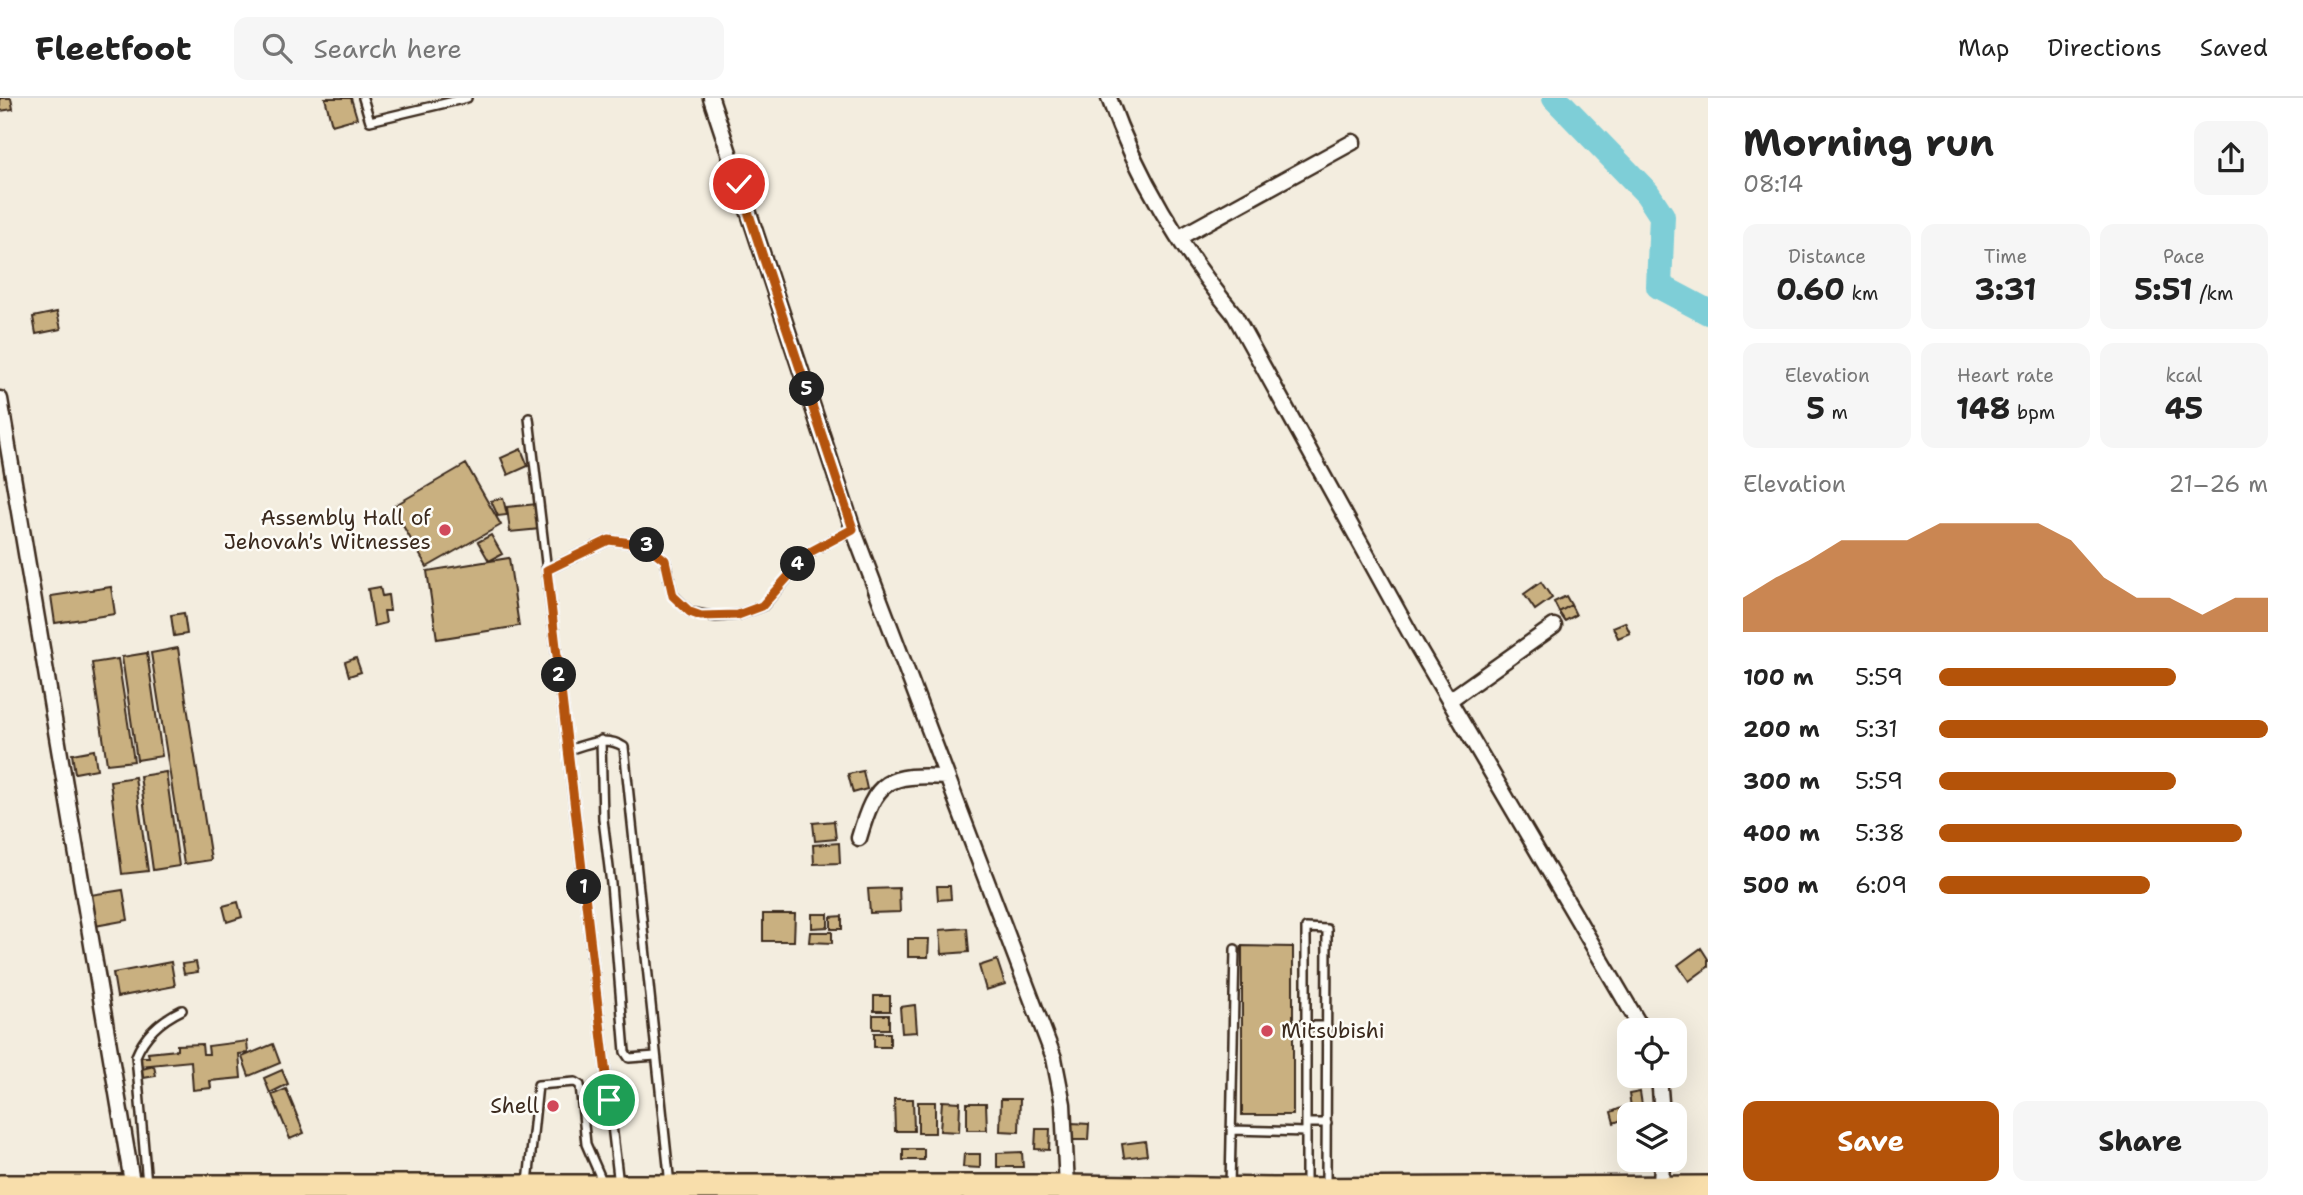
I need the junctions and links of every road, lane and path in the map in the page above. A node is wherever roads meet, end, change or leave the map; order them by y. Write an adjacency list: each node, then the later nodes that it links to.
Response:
1 (363, 98): 2 (lane)
2 (467, 98)
3 (711, 98): 9 (street)
4 (1109, 98): 6 (street)
5 (1353, 142): 6 (street)
6 (1180, 237): 12 (street)
7 (0, 399): 31 (street)
8 (529, 418): 10 (lane)
9 (853, 529): 10 (lane); 15 (street)
10 (547, 570): 14 (lane)
11 (1555, 626): 12 (street)
12 (1451, 699): 19 (street)
13 (601, 740): 14 (lane); 22 (lane); 22 (lane)
14 (568, 750): 29 (lane)
15 (947, 777): 16 (street); 27 (street)
16 (859, 838)
17 (1235, 949): 25 (lane)
18 (182, 1010): 31 (lane)
19 (1635, 1018)
20 (1306, 1026): 21 (lane); 21 (lane); 24 (lane)
21 (1327, 1026): 23 (lane)
22 (656, 1056): 30 (lane)
23 (1327, 1123): 24 (lane); 35 (lane)
24 (1306, 1127): 25 (lane); 35 (lane)
25 (1231, 1130): 34 (lane)
26 (1662, 1172): 33 (street)
27 (1067, 1186): 34 (main road); 38 (main road)
28 (0, 1187): 31 (main road)
29 (612, 1187): 30 (main road); 32 (main road); 32 (lane)
30 (671, 1187): 38 (main road)
31 (140, 1188): 37 (main road)
32 (528, 1188): 37 (main road)
33 (1661, 1188): 36 (main road); 39 (main road)
34 (1230, 1190): 40 (main road)
35 (1316, 1190): 39 (main road); 40 (main road)
36 (1694, 1190)
37 (327, 1191)
38 (1032, 1191)
39 (1379, 1192)
40 (1274, 1193)

